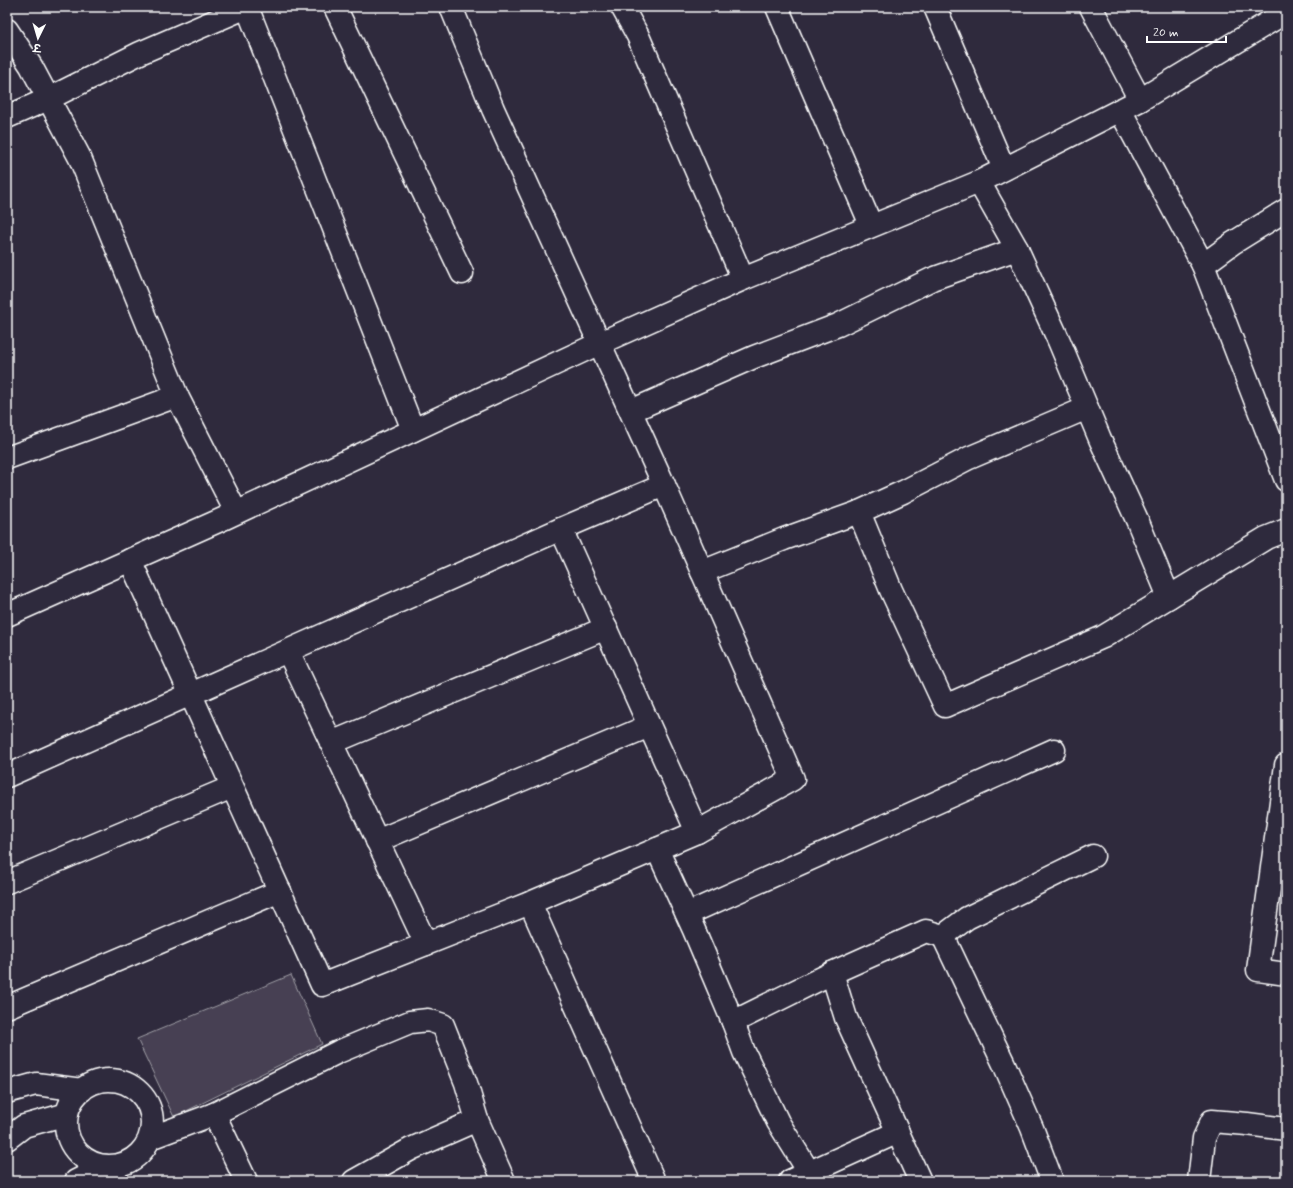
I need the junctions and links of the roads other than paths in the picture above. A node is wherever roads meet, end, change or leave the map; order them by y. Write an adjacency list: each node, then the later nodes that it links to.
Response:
1 (247, 7): 10 (street); 26 (street)
2 (335, 7): 20 (street)
3 (451, 7): 22 (street)
4 (622, 7): 21 (street)
5 (777, 7): 17 (street)
6 (935, 7): 14 (street)
7 (1091, 7): 11 (street)
8 (1286, 12): 11 (street)
9 (7, 30): 10 (street)
10 (48, 99): 13 (street); 23 (street)
11 (1140, 100): 12 (street)
12 (1120, 110): 14 (street); 19 (street)
13 (7, 117)
14 (1004, 169): 15 (street)
15 (979, 182): 17 (street); 18 (street)
16 (1286, 210): 19 (street)
17 (871, 226): 21 (street)
18 (1017, 249): 24 (street); 25 (street)
19 (1203, 266): 28 (street)
20 (462, 273)
21 (743, 279): 22 (street)
22 (600, 343): 25 (street); 26 (street)
23 (177, 396): 27 (street); 30 (street)
24 (1087, 408): 31 (street); 36 (street)
25 (631, 410): 29 (street)
26 (413, 430): 30 (street)
27 (7, 458)
28 (1286, 480)
29 (664, 484): 32 (street); 35 (street)
30 (236, 512): 34 (street)
31 (859, 512): 35 (street); 36 (street)
32 (561, 529): 38 (street); 39 (street)
33 (1286, 530): 36 (street)
34 (130, 560): 37 (street); 40 (street)
35 (702, 572): 47 (street)
36 (1169, 597)
37 (7, 615)
38 (606, 628): 41 (street); 42 (street)
39 (288, 651): 40 (street); 42 (street)
40 (191, 695): 45 (street); 46 (street)
41 (649, 726): 47 (street); 48 (street)
42 (331, 743): 48 (street)
43 (1054, 750): 54 (street)
44 (1286, 765): 58 (street)
45 (7, 776)
46 (232, 787): 51 (street); 52 (street)
47 (697, 832): 49 (street)
48 (377, 841): 56 (street)
49 (657, 849): 53 (street); 54 (street)
50 (1093, 856): 55 (street)
51 (7, 882)
52 (280, 891): 56 (street); 59 (street)
53 (530, 903): 56 (street); 76 (street)
54 (687, 914): 60 (street)
55 (943, 936): 57 (street); 78 (street)
56 (426, 944)
57 (832, 973): 60 (street); 67 (street)
58 (1286, 974)
59 (7, 1007)
60 (733, 1022): 71 (street)
61 (82, 1090): 62 (street); 63 (street); 68 (street)
62 (7, 1092)
63 (67, 1114): 69 (street); 70 (street)
64 (214, 1114): 65 (street); 68 (street); 74 (street)
65 (477, 1120): 72 (street); 75 (street)
66 (1286, 1129): 79 (street)
67 (898, 1132): 71 (street); 77 (street)
68 (150, 1138): 70 (street)
69 (7, 1139)
70 (110, 1174): 73 (street)
71 (799, 1177)
72 (367, 1178)
73 (76, 1181)
74 (246, 1181)
75 (504, 1181)
76 (654, 1181)
77 (920, 1181)
78 (1052, 1181)
79 (1199, 1181)

